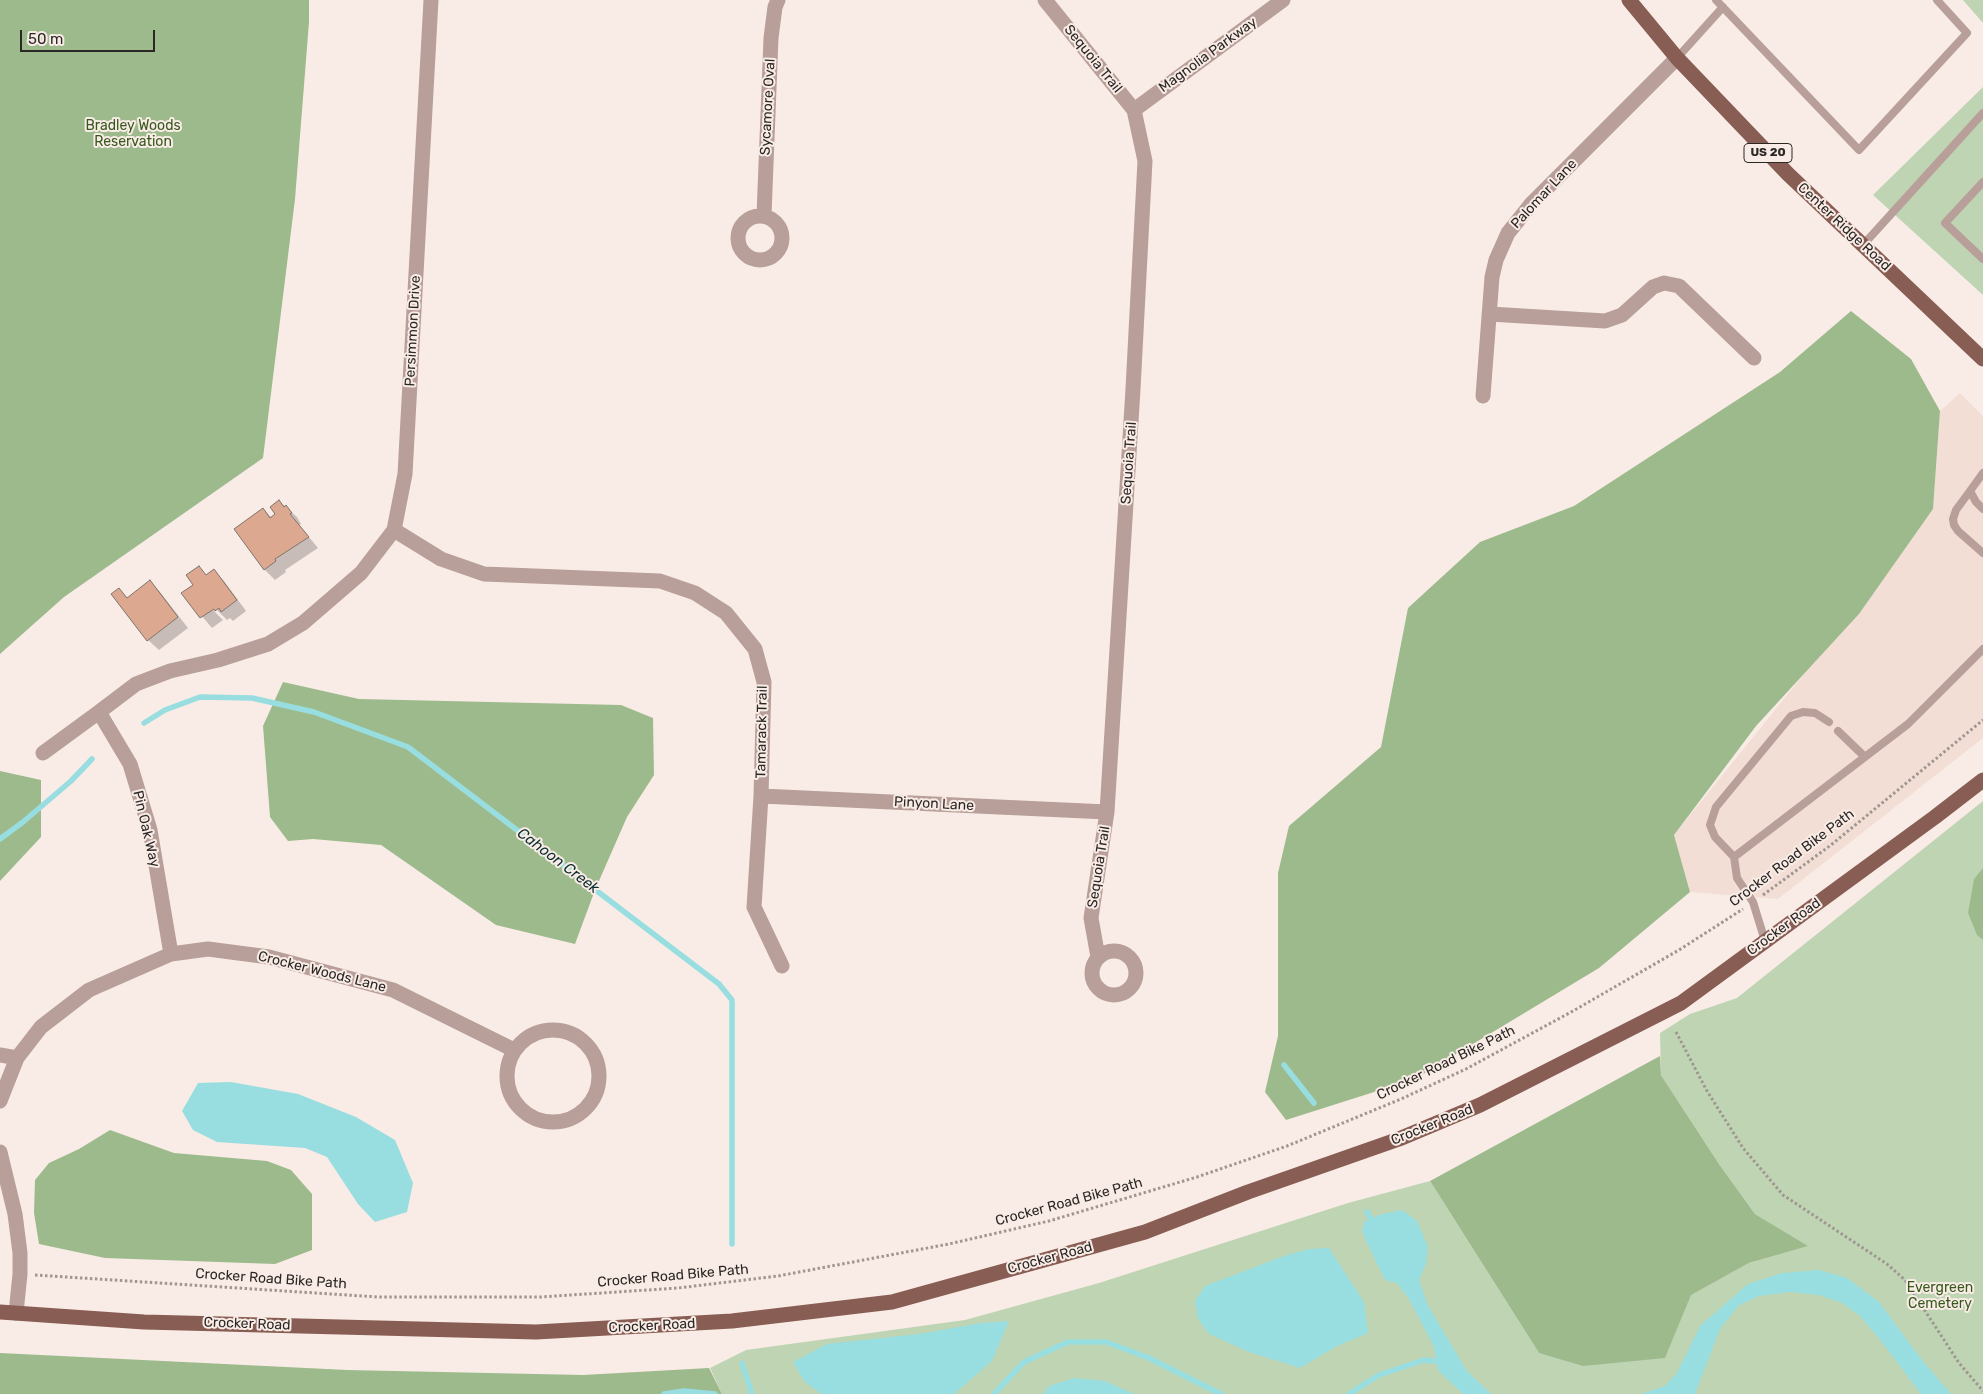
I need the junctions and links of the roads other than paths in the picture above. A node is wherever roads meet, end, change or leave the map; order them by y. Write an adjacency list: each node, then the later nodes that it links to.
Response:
1 (431, 0): 23 (street, Persimmon Drive)
2 (778, 0): 13 (street, Sycamore Oval)
3 (1045, 0): 10 (street, Sequoia Trail)
4 (1283, 0): 10 (street, Magnolia Parkway)
5 (1630, 0): 9 (main road, Center Ridge Road / US 20)
6 (1716, 0): 8 (lane)
7 (1937, 0): 8 (lane)
8 (1722, 7): 9 (lane)
9 (1677, 58): 14 (main road, Center Ridge Road / US 20); 16 (street, Palomar Lane)
10 (1134, 110): 33 (street, Sequoia Trail)
11 (1983, 113): 14 (lane)
12 (1983, 182): 15 (lane)
13 (764, 215)
14 (1863, 245): 18 (main road, Center Ridge Road / US 20)
15 (1983, 259)
16 (1490, 314): 17 (street); 19 (street, Palomar Lane)
17 (1754, 358)
18 (1983, 359)
19 (1483, 396)
20 (1983, 473): 21 (lane)
21 (1970, 491): 22 (lane); 24 (lane)
22 (1983, 509)
23 (394, 530): 26 (street, Persimmon Drive); 32 (street, Tamarack Trail)
24 (1983, 553)
25 (1983, 649): 30 (lane)
26 (98, 712): 29 (street); 36 (street, Pin Oak Way)
27 (1828, 722): 34 (lane)
28 (1838, 731): 30 (lane)
29 (43, 753)
30 (1865, 757): 34 (lane)
31 (1983, 780): 35 (main road, Crocker Road)
32 (761, 796): 33 (street, Pinyon Lane); 38 (street, Tamarack Trail)
33 (1107, 812): 37 (street, Sequoia Trail)
34 (1734, 857): 35 (lane)
35 (1765, 941): 45 (main road, Crocker Road)
36 (171, 954): 39 (street, Crocker Woods Lane); 41 (street, Crocker Woods Lane)
37 (1098, 957)
38 (782, 966)
39 (514, 1050): 39 (street)
40 (0, 1055): 41 (street)
41 (17, 1058): 42 (street, Crocker Woods Lane)
42 (0, 1101)
43 (0, 1152): 45 (street)
44 (0, 1312): 45 (main road, Crocker Road)
45 (16, 1313)

